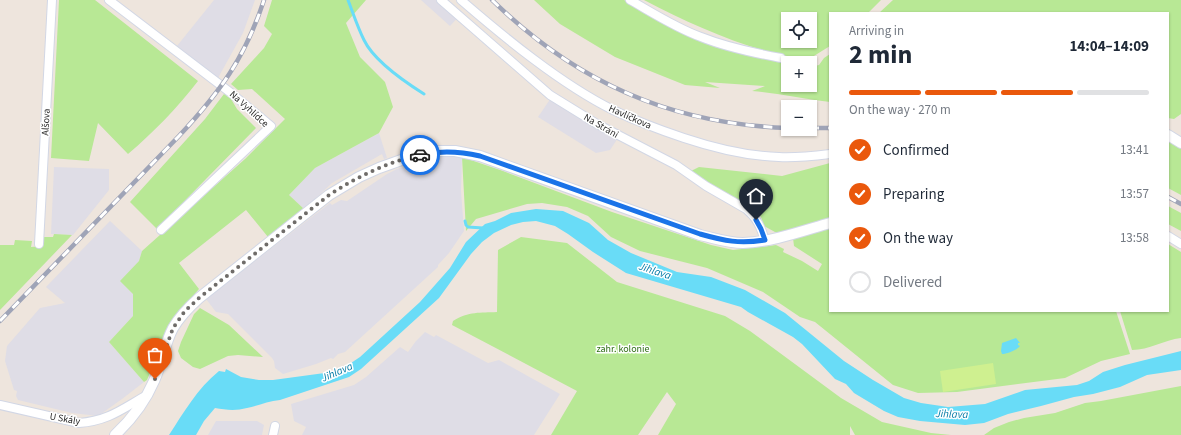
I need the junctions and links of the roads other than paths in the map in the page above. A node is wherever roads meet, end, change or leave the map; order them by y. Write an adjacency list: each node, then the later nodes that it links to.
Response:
1 (52, 0): 14 (street, Alšova)
2 (109, 0): 11 (street, Na Vyhlídce)
3 (441, 0): 13 (street, Na Stráni)
4 (461, 0): 9 (street, Havlíčkova)
5 (630, 0): 6 (street)
6 (781, 58)
7 (1169, 136): 8 (street)
8 (1181, 143)
9 (829, 154)
10 (829, 223): 13 (street)
11 (161, 230)
12 (1169, 237): 15 (street)
13 (765, 240): 16 (street)
14 (39, 244)
15 (1181, 244)
16 (148, 395): 17 (street, U Skály); 19 (street)
17 (0, 405)
18 (275, 426): 20 (street)
19 (115, 435)
20 (273, 435)

